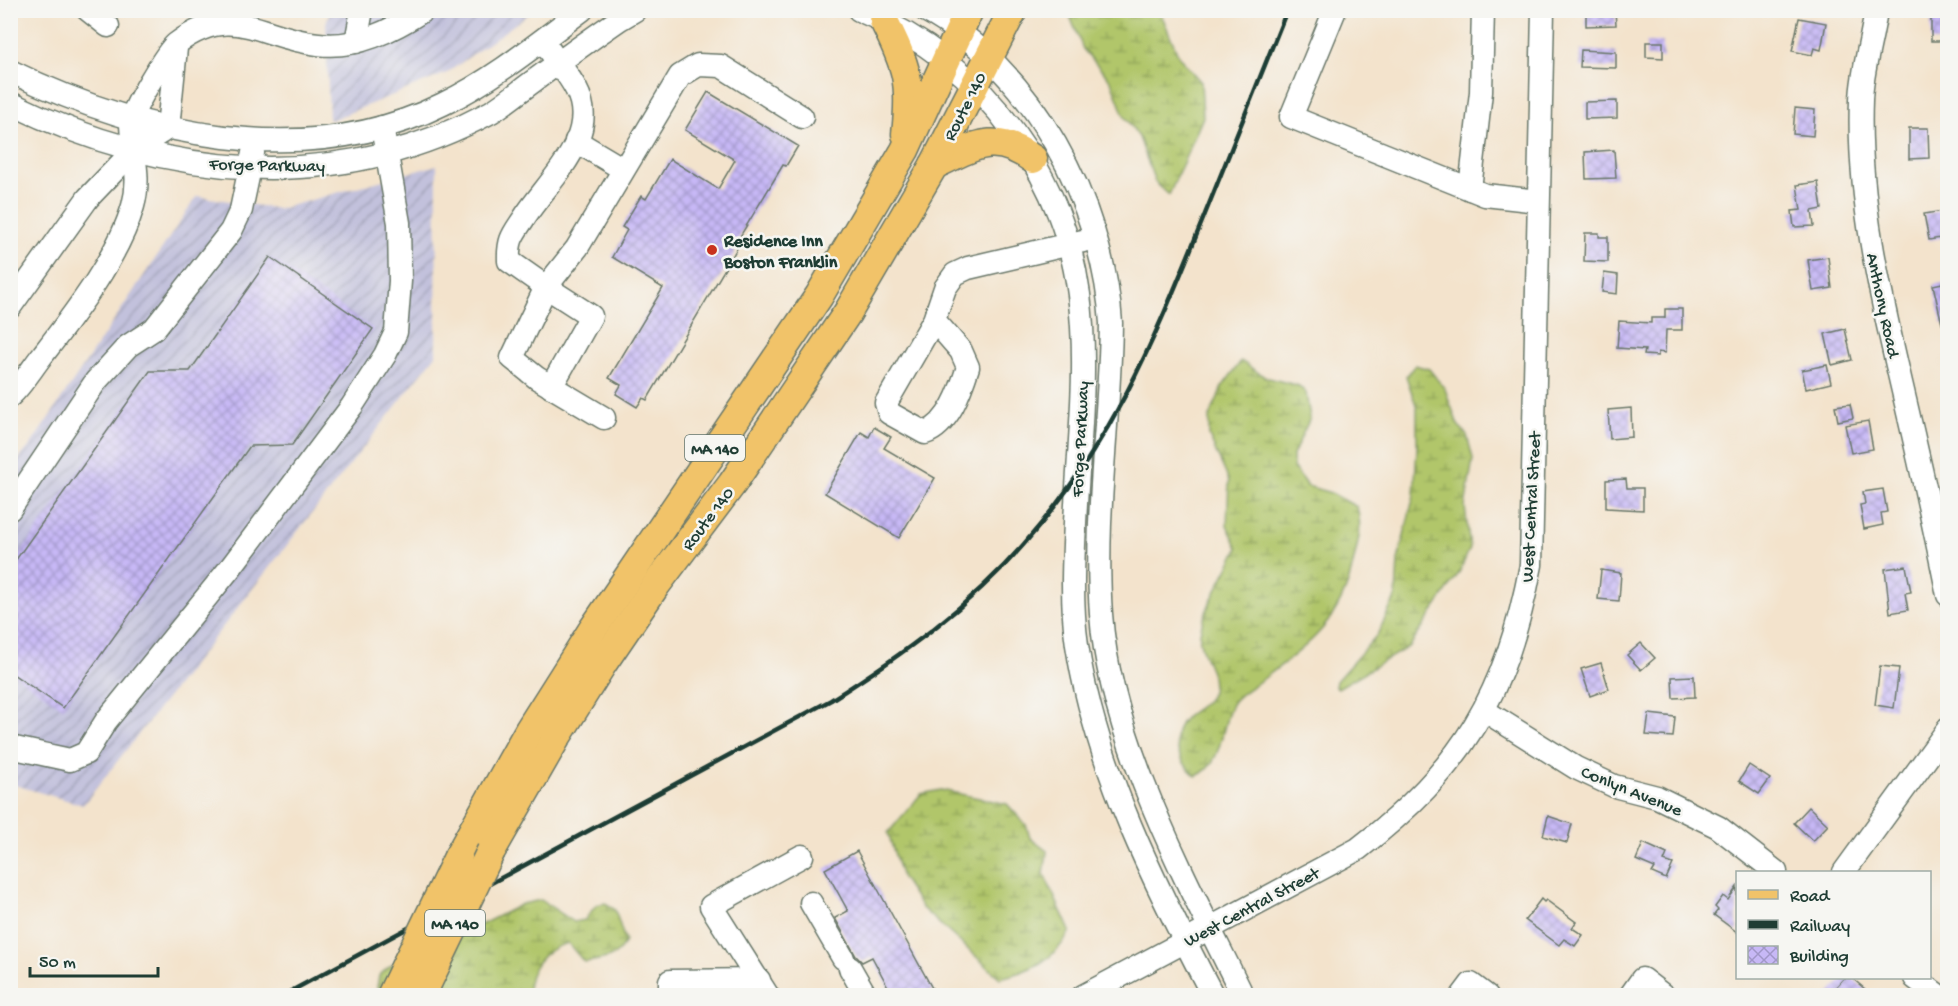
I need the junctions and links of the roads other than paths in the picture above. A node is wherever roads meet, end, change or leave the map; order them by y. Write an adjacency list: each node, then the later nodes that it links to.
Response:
1 (88, 10): 14 (street)
2 (362, 10): 16 (street)
3 (424, 10): 16 (street)
4 (582, 10): 15 (street, Forge Parkway)
5 (636, 10): 20 (street, Forge Parkway)
6 (925, 10): 13 (street, Forge Parkway)
7 (1013, 10): 18 (main road, Route 140 / MA 140)
8 (1335, 10): 37 (street)
9 (1484, 10): 37 (street)
10 (1543, 10): 38 (street, West Central Street)
11 (1876, 10): 48 (street, Anthony Road)
12 (872, 16): 19 (street, Forge Parkway); 31 (main road)
13 (965, 21): 18 (street, Forge Parkway); 19 (main road, Route 140 / MA 140)
14 (108, 26)
15 (542, 39): 20 (street); 26 (street, Forge Parkway)
16 (356, 42): 17 (street)
17 (177, 43): 25 (street); 27 (street)
18 (988, 58): 22 (main road, Route 140 / MA 140); 39 (street, Forge Parkway)
19 (948, 60): 22 (street, Forge Parkway); 31 (main road, Route 140 / MA 140)
20 (558, 63): 29 (street); 32 (street, Forge Parkway)
21 (10, 71): 25 (street, Forge Parkway)
22 (975, 85): 33 (street, Forge Parkway); 34 (main road, Route 140 / MA 140)
23 (10, 104): 30 (street, Forge Parkway)
24 (802, 117): 36 (street)
25 (131, 118): 27 (street, Forge Parkway); 30 (street)
26 (382, 127): 28 (street, Forge Parkway); 32 (street)
27 (168, 128): 28 (street, Forge Parkway); 30 (street)
28 (255, 140): 35 (street)
29 (576, 141): 36 (street); 41 (street)
30 (135, 149): 35 (street, Forge Parkway); 42 (street); 45 (street)
31 (905, 150): 60 (main road, Route 140 / MA 140, bridge)
32 (387, 153): 35 (street, Forge Parkway); 51 (street)
33 (1033, 159): 34 (main road); 40 (street, Forge Parkway)
34 (934, 165): 61 (main road, Route 140 / MA 140, bridge)
35 (252, 167): 47 (street)
36 (623, 169): 41 (street)
37 (1470, 189): 38 (street)
38 (1538, 201): 49 (street, West Central Street)
39 (1096, 238): 40 (street); 56 (street, Forge Parkway)
40 (1070, 243): 43 (street); 57 (street, Forge Parkway)
41 (546, 287): 44 (street); 44 (street)
42 (10, 307)
43 (934, 320): 43 (street)
44 (551, 387): 46 (street)
45 (10, 396)
46 (604, 418)
47 (10, 509)
48 (1947, 595)
49 (1485, 711): 53 (street, Conlyn Avenue); 56 (street, West Central Street)
50 (1947, 729): 54 (street)
51 (10, 747)
52 (802, 856): 59 (street)
53 (1773, 871)
54 (1845, 871)
55 (811, 903): 63 (street)
56 (1210, 927): 57 (street, West Central Street); 66 (street, Forge Parkway)
57 (1185, 941): 64 (street, West Central Street); 65 (street, Forge Parkway)
58 (1916, 979): 71 (street)
59 (763, 988): 62 (street)
60 (391, 996)
61 (421, 996)
62 (670, 996)
63 (866, 996)
64 (1083, 996)
65 (1213, 996)
66 (1243, 996)
67 (1462, 996): 68 (street)
68 (1487, 996)
69 (1630, 996): 70 (street)
70 (1664, 996)
71 (1940, 996)

